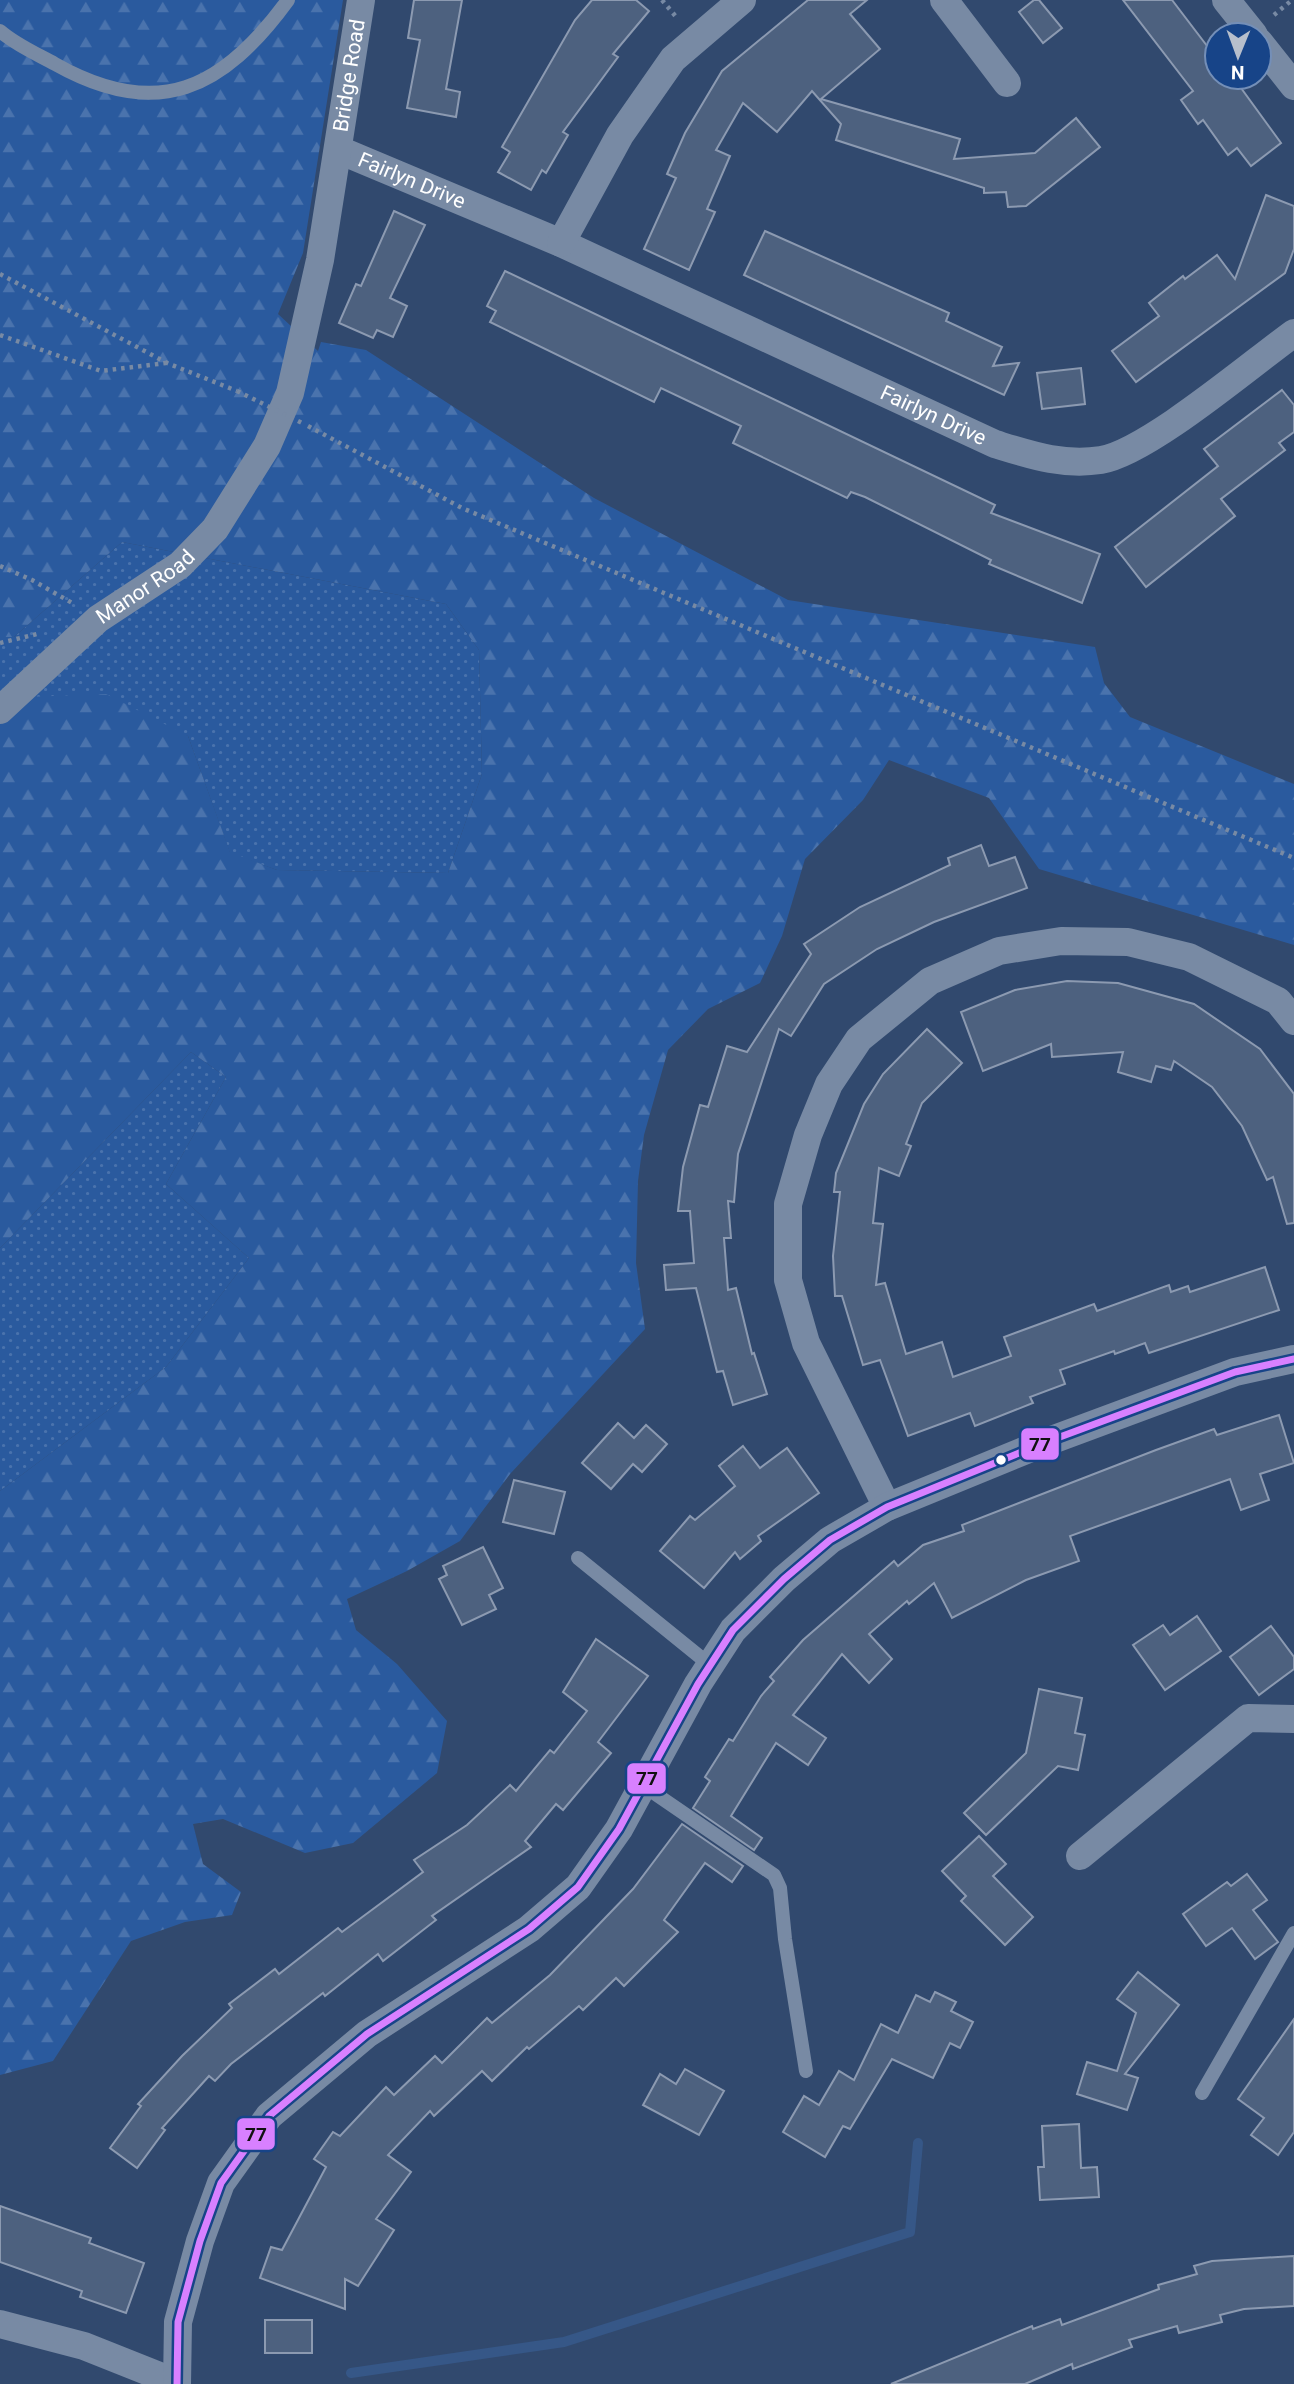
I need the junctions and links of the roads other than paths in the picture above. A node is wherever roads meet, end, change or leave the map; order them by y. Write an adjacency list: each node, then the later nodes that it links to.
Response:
1 (288, 0): 7 (lane)
2 (361, 0): 11 (street, Bridge Road)
3 (742, 0): 12 (street)
4 (944, 0): 9 (street)
5 (1226, 0): 6 (street)
6 (1243, 21)
7 (0, 31)
8 (1273, 60): 10 (street)
9 (1007, 83)
10 (1294, 86)
11 (339, 150): 12 (street, Fairlyn Drive); 14 (street, Bridge Road)
12 (561, 243): 13 (street, Fairlyn Drive)
13 (1294, 333)
14 (268, 446): 15 (street, Manor Road)
15 (0, 710)
16 (1294, 1020): 18 (street)
17 (1294, 1359): 18 (street)
18 (887, 1507): 20 (street)
19 (578, 1558): 20 (lane)
20 (710, 1665): 22 (street)
21 (1294, 1719): 23 (street)
22 (641, 1784): 25 (lane); 28 (street)
23 (1080, 1856)
24 (1294, 1933): 26 (lane)
25 (807, 2071)
26 (1202, 2093)
27 (0, 2324): 28 (street)
28 (177, 2384)

